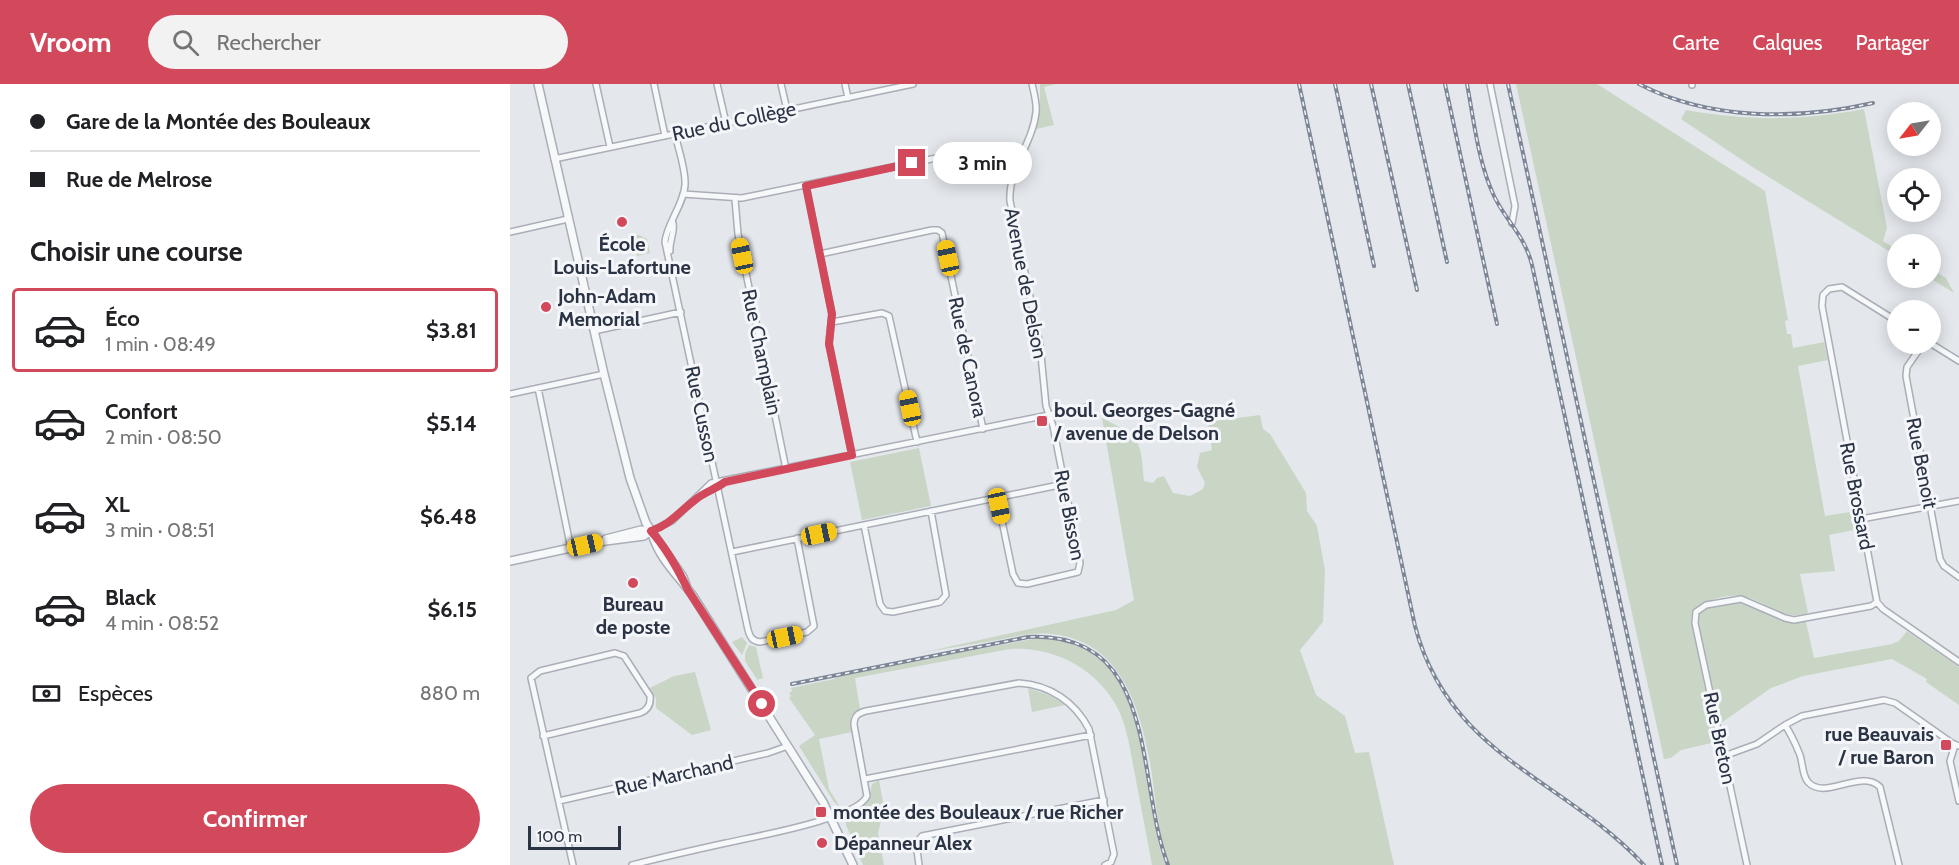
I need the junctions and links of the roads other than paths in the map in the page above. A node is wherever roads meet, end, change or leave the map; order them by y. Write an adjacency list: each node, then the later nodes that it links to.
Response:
1 (537, 84): 16 (street)
2 (596, 84): 15 (street)
3 (654, 84): 14 (street)
4 (717, 84): 12 (street)
5 (781, 84): 11 (street)
6 (845, 84): 10 (street)
7 (913, 84): 10 (street, Rue du Collège)
8 (1032, 84): 17 (street, Avenue de Delson)
9 (1490, 84): 22 (street)
10 (848, 98): 11 (street, Rue du Collège)
11 (787, 110): 12 (street, Rue du Collège)
12 (726, 123): 13 (street, Rue du Collège)
13 (675, 134): 14 (street, Rue du Collège); 19 (street, Rue Cusson)
14 (665, 136): 15 (street, Rue du Collège)
15 (610, 147): 16 (street, Rue du Collège)
16 (554, 159): 21 (street)
17 (1019, 160): 18 (street); 36 (street, Avenue de Delson)
18 (806, 186): 20 (street); 24 (street)
19 (683, 194): 20 (street); 25 (street, Rue Cusson)
20 (735, 199): 40 (street, Rue Champlain)
21 (568, 219): 23 (street); 28 (street)
22 (1512, 223)
23 (510, 232)
24 (820, 254): 27 (street); 37 (street, Rue de Canora)
25 (681, 312): 28 (street); 42 (street, Rue Cusson)
26 (1887, 315): 47 (street, Rue Brossard)
27 (832, 322): 38 (street); 39 (street)
28 (594, 331): 32 (street)
29 (1941, 350): 31 (street)
30 (1916, 354): 45 (street, Rue Benoit)
31 (1959, 361)
32 (604, 374): 33 (street); 49 (street)
33 (538, 388): 34 (street); 51 (street)
34 (510, 394)
35 (1088, 407): 36 (street)
36 (1049, 415): 37 (street); 41 (street, Rue Bisson)
37 (983, 429): 38 (street)
38 (917, 442): 39 (street)
39 (852, 455): 40 (street)
40 (786, 469): 42 (street)
41 (1064, 484): 43 (street); 43 (street, Rue Bisson)
42 (717, 485): 49 (street); 52 (street, Rue Cusson)
43 (997, 497): 46 (street)
44 (1959, 501): 45 (street)
45 (1930, 507): 47 (street); 54 (street, Rue Benoit)
46 (931, 511): 48 (street); 48 (street)
47 (1862, 519): 55 (street, Rue Brossard)
48 (864, 525): 50 (street)
49 (651, 531): 51 (street); 60 (street)
50 (797, 538): 52 (street); 52 (street, Rue Cusson)
51 (571, 549): 53 (street)
52 (732, 552)
53 (510, 561)
54 (1959, 577)
55 (1877, 602): 56 (street); 62 (street, Rue Breton)
56 (1959, 663)
57 (1785, 725): 61 (street); 62 (street); 74 (street)
58 (1090, 735): 63 (street); 63 (street); 64 (street)
59 (543, 736): 59 (street); 65 (street)
60 (788, 746): 65 (street, Rue Marchand); 67 (street)
61 (1957, 746): 66 (street)
62 (1724, 756): 73 (street, Rue Breton)
63 (865, 779): 67 (street)
64 (1104, 800): 71 (street); 72 (street)
65 (558, 801): 68 (street)
66 (1959, 801)
67 (832, 817): 69 (street); 70 (street)
68 (573, 865)
69 (632, 865)
70 (854, 865)
71 (919, 865)
72 (1105, 865)
73 (1747, 865)
74 (1899, 865)

